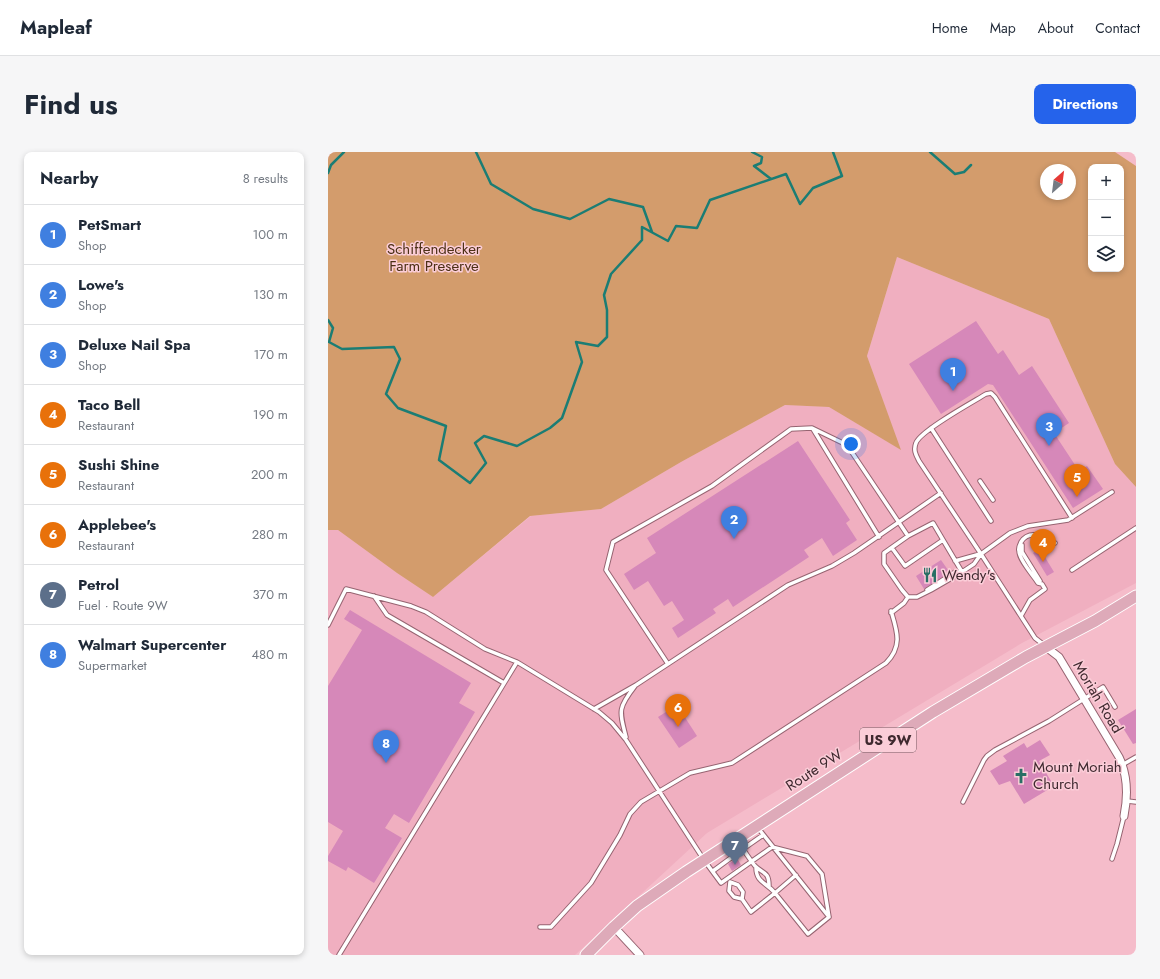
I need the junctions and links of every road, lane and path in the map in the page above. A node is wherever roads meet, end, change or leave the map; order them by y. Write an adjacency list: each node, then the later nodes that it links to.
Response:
1 (812, 428): 8 (lane); 12 (lane); 29 (lane)
2 (931, 428): 5 (lane); 7 (lane); 9 (lane)
3 (980, 481): 6 (lane)
4 (1112, 492): 7 (lane)
5 (941, 493): 8 (lane); 16 (lane)
6 (993, 500)
7 (1072, 518): 16 (lane)
8 (900, 522): 11 (lane); 12 (lane)
9 (991, 522)
10 (1136, 528): 18 (lane)
11 (908, 536): 13 (lane); 15 (lane)
12 (878, 537): 29 (lane)
13 (943, 540): 15 (lane); 17 (lane)
14 (1054, 542): 24 (lane)
15 (892, 548): 22 (lane)
16 (981, 554): 17 (lane); 19 (lane); 24 (lane)
17 (955, 561): 19 (lane)
18 (1072, 570)
19 (962, 572): 22 (lane)
20 (374, 596): 26 (lane); 28 (lane); 30 (lane)
21 (1136, 596): 25 (main road, Route 9W / US 9W)
22 (908, 597): 38 (lane)
23 (1136, 605): 25 (main road, Route 9W / US 9W)
24 (1021, 616): 27 (lane)
25 (1095, 621): 27 (main road, Route 9W / US 9W)
26 (328, 625)
27 (1046, 647): 32 (street, Moriah Road); 43 (main road, Route 9W / US 9W)
28 (517, 662): 30 (lane); 34 (lane)
29 (668, 664): 31 (lane)
30 (504, 683): 59 (lane)
31 (636, 685): 34 (lane); 35 (lane)
32 (1084, 698): 33 (lane); 37 (street, Moriah Road); 40 (lane)
33 (1115, 707)
34 (594, 709): 35 (lane)
35 (626, 740): 38 (lane)
36 (1136, 758): 37 (lane)
37 (1122, 765): 39 (street, Moriah Road)
38 (659, 791): 47 (lane); 57 (lane)
39 (1127, 801): 41 (lane); 42 (street, Moriah Road)
40 (963, 802)
41 (1136, 802)
42 (1124, 816): 46 (lane, Moriah Road)
43 (759, 830): 44 (lane); 45 (lane); 47 (main road, Route 9W / US 9W)
44 (772, 847): 48 (lane); 51 (lane); 56 (lane)
45 (743, 849): 48 (lane); 50 (lane)
46 (1112, 859)
47 (704, 860): 50 (lane); 58 (main road, Route 9W / US 9W)
48 (752, 862): 49 (lane); 52 (lane)
49 (756, 867): 53 (lane); 53 (lane)
50 (713, 871): 52 (lane)
51 (796, 875): 54 (lane); 56 (lane)
52 (729, 881): 55 (lane); 55 (lane)
53 (769, 886): 54 (lane)
54 (775, 893): 55 (lane); 56 (lane)
55 (742, 899)
56 (829, 917)
57 (540, 927)
58 (614, 927): 60 (main road, Route 9W / US 9W); 61 (street)
59 (339, 955)
60 (586, 955)
61 (640, 955)

